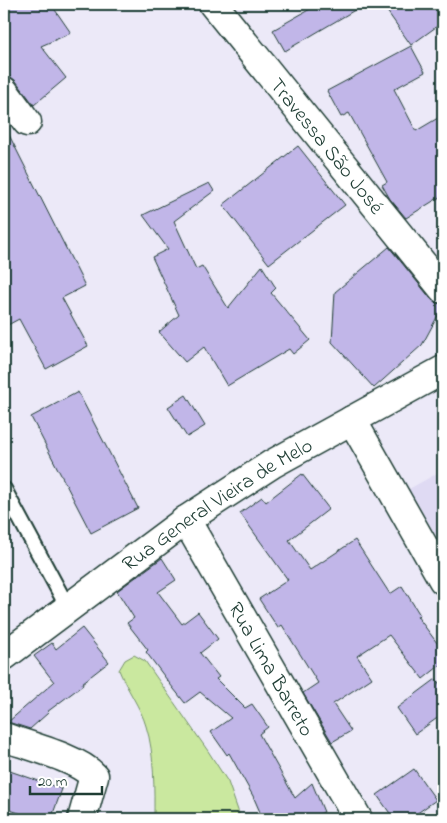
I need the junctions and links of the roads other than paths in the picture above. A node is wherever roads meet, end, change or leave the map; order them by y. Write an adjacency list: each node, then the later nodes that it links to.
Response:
1 (213, 4): 4 (street, Travessa São José)
2 (4, 91): 3 (street)
3 (27, 122)
4 (443, 289)
5 (443, 370): 6 (street, Rua General Vieira de Melo)
6 (352, 420): 8 (street, Rua General Vieira de Melo); 9 (street)
7 (4, 489): 10 (lane)
8 (186, 520): 10 (street, Rua General Vieira de Melo); 14 (street, Rua Lima Barreto)
9 (443, 580)
10 (68, 608): 11 (street, Rua General Vieira de Melo)
11 (4, 656)
12 (4, 737): 13 (street)
13 (82, 819)
14 (358, 819)

